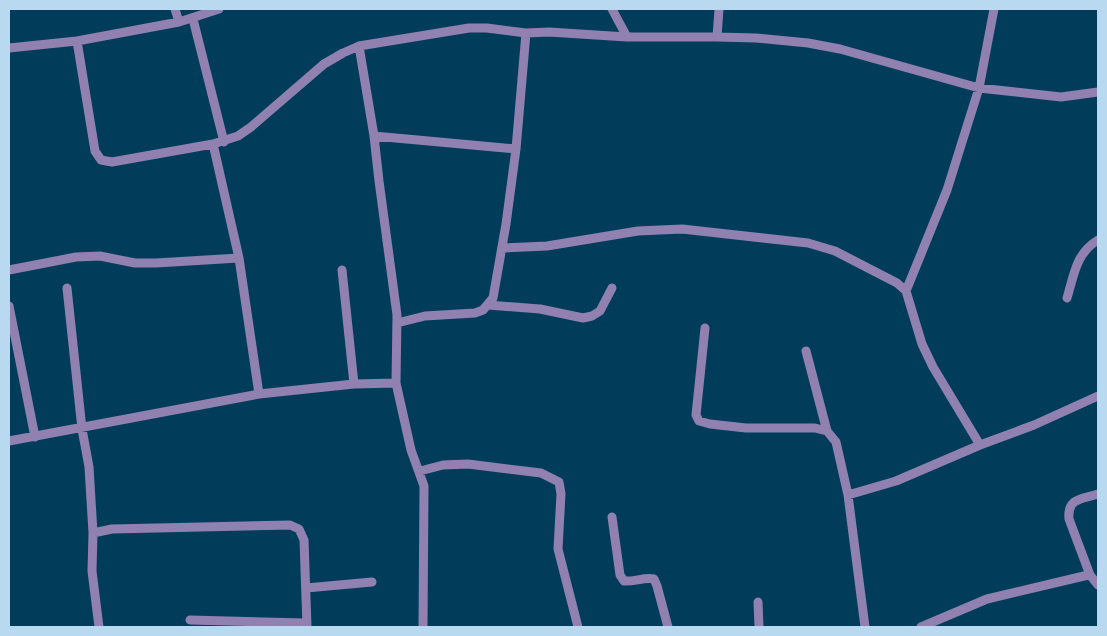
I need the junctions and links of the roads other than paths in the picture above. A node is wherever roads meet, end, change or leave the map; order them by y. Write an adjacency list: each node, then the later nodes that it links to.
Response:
1 (175, 9): 7 (street)
2 (219, 9): 6 (street)
3 (612, 9): 10 (street)
4 (719, 9): 9 (street)
5 (994, 9): 14 (street)
6 (193, 19): 7 (street); 17 (street)
7 (179, 22): 11 (street)
8 (526, 33): 10 (street); 12 (street); 19 (street)
9 (717, 37): 10 (street); 14 (street)
10 (627, 38)
11 (76, 41): 13 (street); 18 (street)
12 (359, 46): 16 (street); 17 (street)
13 (9, 48)
14 (979, 88): 15 (street); 27 (street)
15 (1098, 92)
16 (374, 136): 19 (street); 31 (street)
17 (224, 142): 18 (street)
18 (213, 144): 22 (street)
19 (516, 149): 21 (street)
20 (1098, 240): 28 (street)
21 (502, 248): 27 (street); 29 (street)
22 (239, 258): 23 (street); 36 (street)
23 (9, 270)
24 (342, 270): 35 (street)
25 (68, 288): 38 (street)
26 (612, 288): 29 (street)
27 (906, 291): 42 (street)
28 (1067, 298)
29 (488, 304): 31 (street)
30 (9, 306): 40 (street)
31 (397, 323): 34 (street)
32 (706, 328): 39 (street)
33 (806, 351): 39 (street)
34 (396, 383): 35 (street); 43 (street)
35 (354, 384): 36 (street)
36 (259, 394): 38 (street)
37 (1098, 396): 42 (street)
38 (82, 429): 40 (street); 47 (street)
39 (827, 431): 45 (street)
40 (35, 437): 41 (street)
41 (9, 441)
42 (980, 445): 45 (street)
43 (420, 471): 56 (street); 57 (street)
44 (1098, 494): 48 (street)
45 (848, 495): 60 (street)
46 (612, 517): 58 (street)
47 (93, 533): 51 (street); 55 (street)
48 (1090, 575): 50 (street); 61 (street)
49 (372, 582): 51 (street)
50 (1098, 585)
51 (306, 588): 54 (street)
52 (758, 602): 59 (street)
53 (190, 620): 54 (street)
54 (306, 625)
55 (99, 627)
56 (423, 627)
57 (578, 627)
58 (668, 627)
59 (759, 627)
60 (865, 627)
61 (921, 627)

